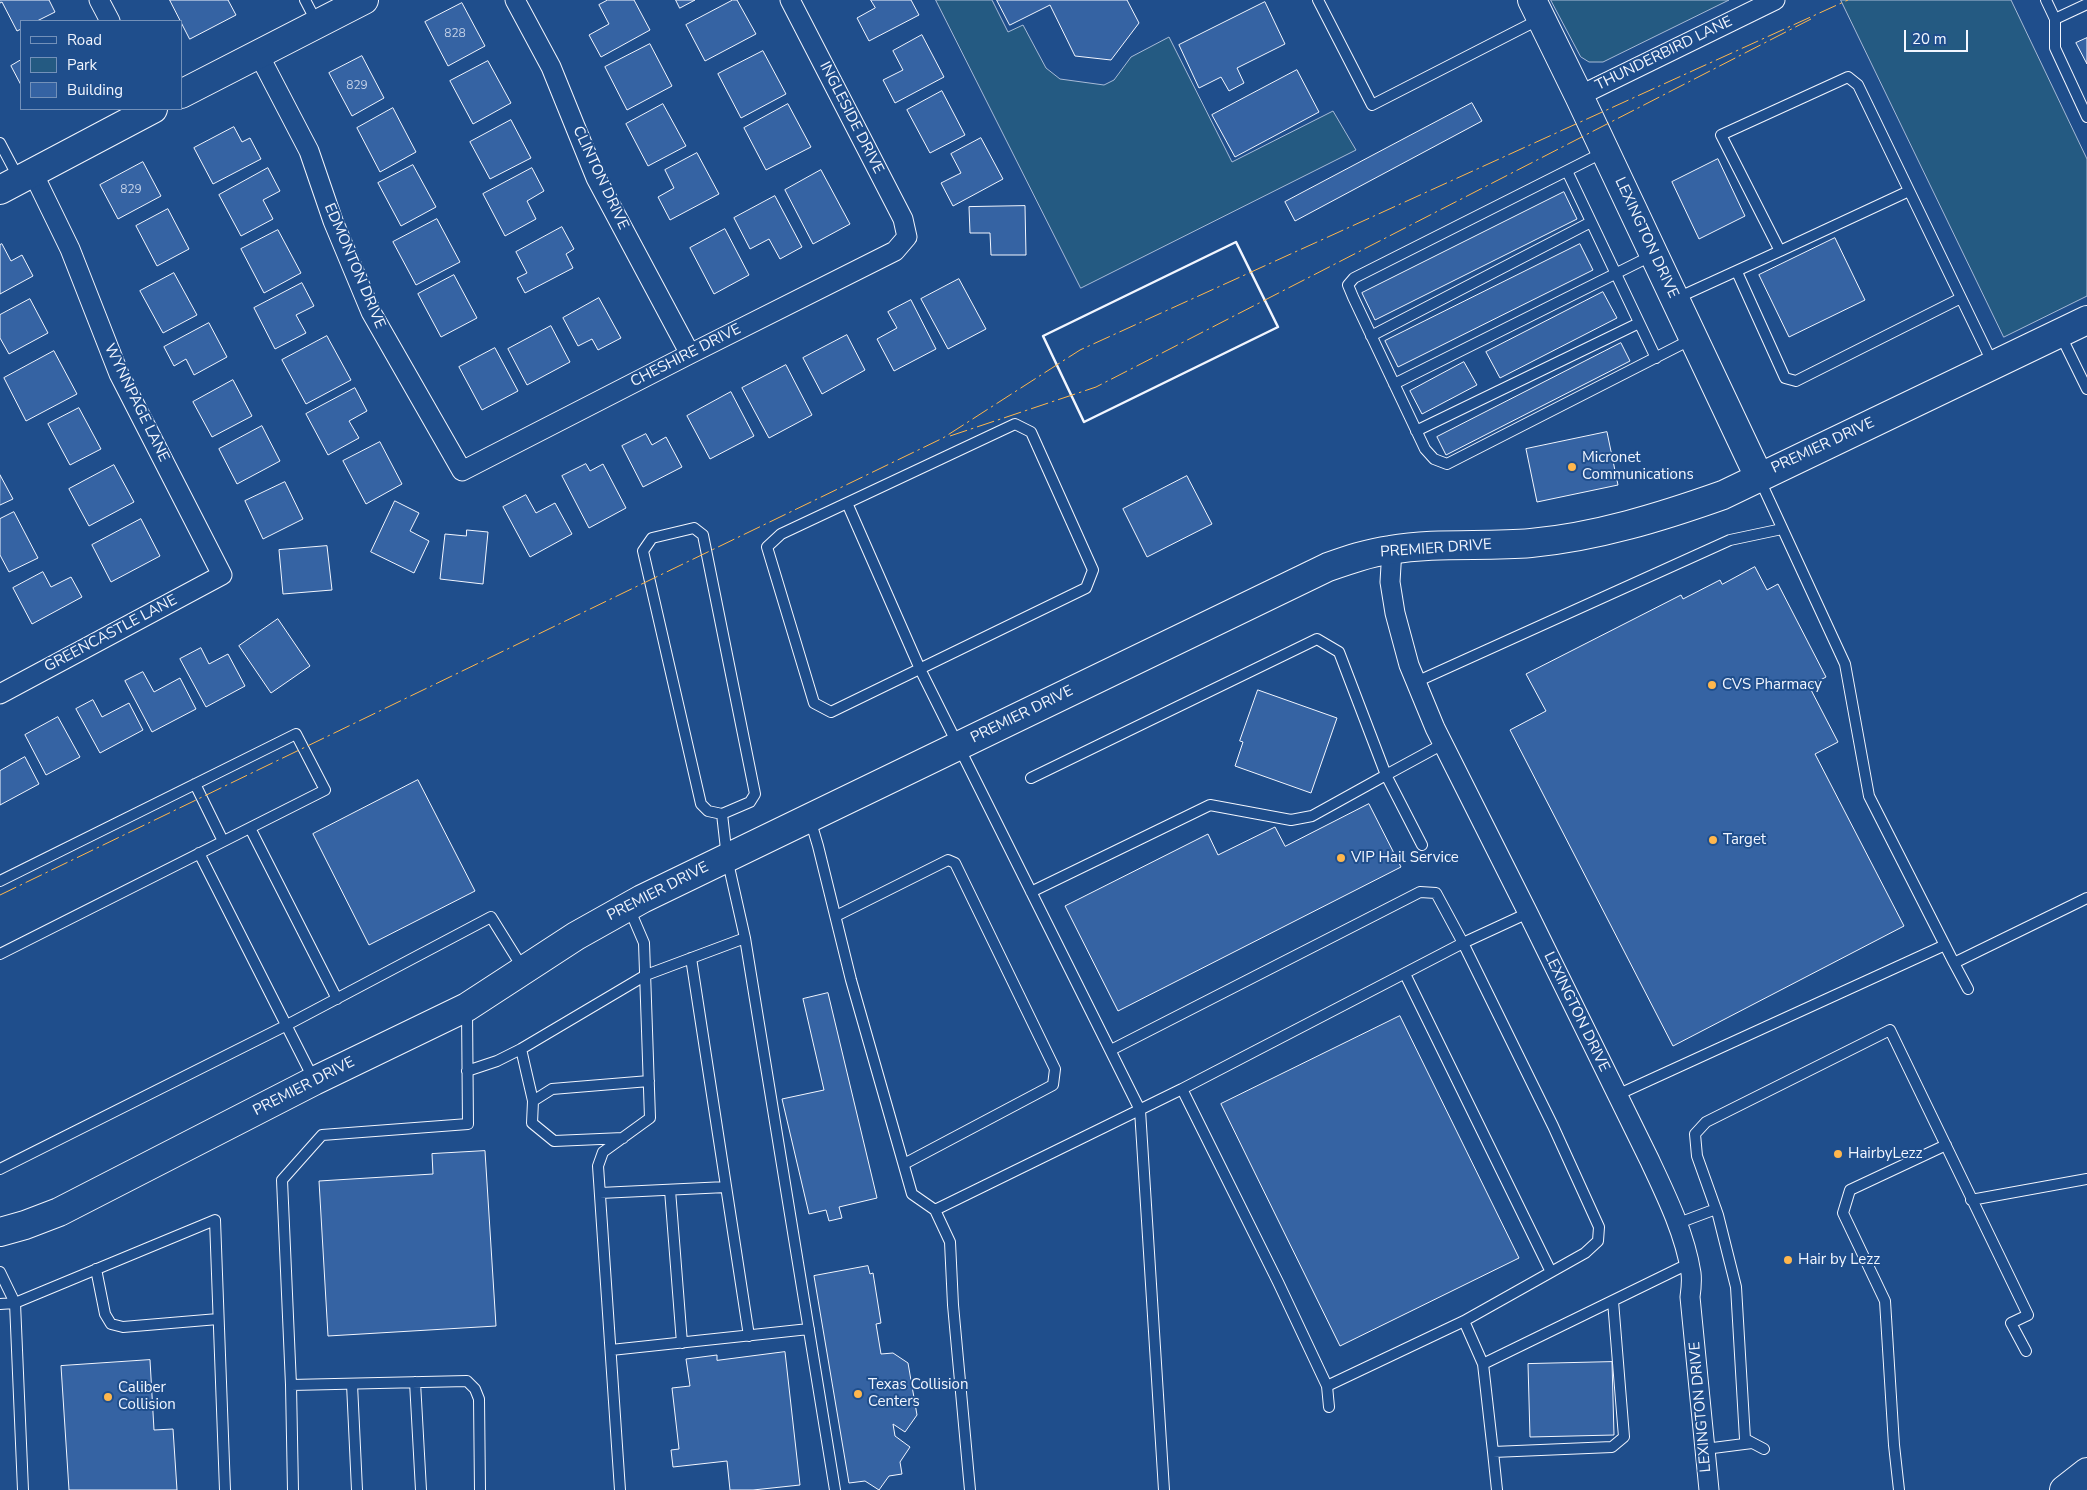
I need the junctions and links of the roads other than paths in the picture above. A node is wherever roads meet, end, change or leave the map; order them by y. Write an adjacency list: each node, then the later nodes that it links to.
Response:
1 (99, 0): 12 (street)
2 (305, 0): 13 (lane)
3 (364, 0): 13 (street)
4 (515, 0): 37 (street, CLINTON DRIVE)
5 (790, 0): 25 (street, INGLESIDE DRIVE)
6 (1318, 0): 10 (lane)
7 (1775, 0): 16 (street, THUNDERBIRD LANE)
8 (2046, 0): 11 (lane)
9 (2087, 4): 11 (lane)
10 (1536, 9): 16 (street, LEXINGTON DRIVE)
11 (2055, 19): 18 (lane)
12 (109, 20)
13 (318, 24): 14 (street)
14 (259, 55): 15 (street); 43 (street, EDMONTON DRIVE)
15 (182, 94)
16 (1579, 96): 20 (street, LEXINGTON DRIVE)
17 (151, 110): 22 (street)
18 (2087, 117)
19 (0, 142): 22 (lane)
20 (1605, 152): 21 (lane); 27 (street, LEXINGTON DRIVE)
21 (1567, 171): 24 (lane); 35 (lane)
22 (18, 181): 48 (street, WYNNPAGE LANE)
23 (1909, 191): 26 (lane); 26 (lane); 30 (lane)
24 (1591, 222): 29 (lane); 35 (lane)
25 (907, 237): 37 (street, CHESHIRE DRIVE)
26 (1780, 251): 28 (lane)
27 (1654, 254): 29 (lane); 31 (street, LEXINGTON DRIVE)
28 (1737, 272): 30 (lane); 31 (lane)
29 (1616, 273): 33 (lane); 40 (lane)
30 (1961, 298): 39 (lane)
31 (1675, 299): 36 (street, LEXINGTON DRIVE)
32 (2087, 320): 34 (street, PREMIER DRIVE)
33 (1639, 323): 38 (lane); 42 (lane)
34 (2060, 333): 39 (street, PREMIER DRIVE); 41 (lane)
35 (1371, 336): 40 (lane)
36 (1693, 338): 38 (lane); 44 (street, LEXINGTON DRIVE)
37 (690, 354): 43 (street, CHESHIRE DRIVE)
38 (1656, 358): 42 (lane)
39 (1993, 365): 44 (street, PREMIER DRIVE)
40 (1394, 384): 42 (lane)
41 (2087, 389)
42 (1416, 431)
43 (462, 471)
44 (1759, 477): 46 (lane); 47 (street, PREMIER DRIVE)
45 (847, 503): 49 (lane); 49 (lane); 49 (lane)
46 (1782, 529): 50 (lane); 72 (lane)
47 (1392, 549): 50 (street, LEXINGTON DRIVE); 53 (street, PREMIER DRIVE)
48 (222, 574): 51 (street, GREENCASTLE LANE)
49 (920, 669): 53 (lane)
50 (1416, 682): 52 (street, LEXINGTON DRIVE)
51 (2, 687)
52 (1443, 744): 54 (lane); 68 (street, LEXINGTON DRIVE)
53 (958, 746): 58 (street, PREMIER DRIVE); 65 (lane)
54 (1386, 775): 55 (lane); 61 (lane); 65 (lane)
55 (1031, 778)
56 (195, 784): 59 (lane); 60 (lane); 64 (lane)
57 (722, 814): 57 (lane); 63 (lane)
58 (809, 818): 63 (street, PREMIER DRIVE); 69 (lane)
59 (250, 828): 60 (lane); 80 (lane)
60 (223, 841): 62 (lane)
61 (1422, 845)
62 (199, 854): 73 (lane); 82 (lane)
63 (727, 858): 67 (street, PREMIER DRIVE); 70 (lane)
64 (0, 881)
65 (1031, 892): 84 (lane)
66 (2087, 898): 75 (lane)
67 (628, 906): 76 (street, PREMIER DRIVE); 78 (lane)
68 (1528, 913): 71 (lane); 89 (street, LEXINGTON DRIVE)
69 (836, 916): 94 (lane); 94 (lane)
70 (745, 938): 74 (lane); 114 (lane)
71 (1463, 943): 77 (lane); 84 (lane); 108 (lane)
72 (1945, 945): 75 (lane); 89 (lane)
73 (0, 954)
74 (691, 958): 78 (lane); 97 (lane)
75 (1954, 963): 79 (lane)
76 (524, 970): 80 (lane); 81 (street, PREMIER DRIVE)
77 (1405, 974): 88 (lane); 108 (lane)
78 (646, 975): 83 (lane); 87 (lane)
79 (1968, 989)
80 (337, 999): 82 (lane)
81 (467, 1007): 85 (lane); 86 (street, PREMIER DRIVE)
82 (286, 1026): 86 (lane); 95 (lane)
83 (521, 1049): 85 (lane); 90 (lane)
84 (1111, 1050): 91 (lane)
85 (467, 1071): 122 (lane)
86 (314, 1081): 104 (street, PREMIER DRIVE)
87 (649, 1081): 90 (lane); 92 (lane)
88 (1182, 1089): 91 (lane); 123 (lane)
89 (1617, 1095): 103 (street, LEXINGTON DRIVE)
90 (533, 1101): 92 (lane)
91 (1140, 1110): 102 (lane); 139 (lane)
92 (625, 1138): 99 (lane)
93 (1946, 1144): 100 (lane); 101 (lane); 142 (lane)
94 (904, 1164): 102 (lane)
95 (0, 1169)
96 (2087, 1179): 100 (lane)
97 (726, 1187): 98 (lane); 115 (lane)
98 (670, 1190): 99 (lane); 116 (lane)
99 (600, 1192): 117 (lane)
100 (1971, 1200): 118 (lane)
101 (1716, 1209): 103 (lane); 125 (lane)
102 (934, 1210): 138 (lane)
103 (1676, 1224): 105 (street, LEXINGTON DRIVE)
104 (0, 1232)
105 (1688, 1264): 109 (lane); 126 (street, LEXINGTON DRIVE)
106 (96, 1269): 110 (lane); 112 (lane); 112 (lane)
107 (0, 1272): 110 (lane)
108 (1551, 1272): 113 (lane)
109 (1614, 1301): 119 (lane); 128 (lane)
110 (15, 1303): 111 (lane); 130 (lane)
111 (0, 1304)
112 (218, 1319): 131 (lane)
113 (1464, 1321): 119 (lane); 123 (lane)
114 (810, 1329): 115 (lane); 137 (lane)
115 (749, 1336): 116 (lane)
116 (682, 1343): 117 (lane)
117 (611, 1350): 136 (lane)
118 (2026, 1351)
119 (1483, 1364): 128 (lane)
120 (416, 1382): 121 (lane); 134 (lane); 135 (lane)
121 (352, 1384): 122 (lane); 133 (lane)
122 (291, 1385): 132 (lane)
123 (1327, 1386): 124 (lane)
124 (1329, 1408)
125 (1752, 1443): 126 (lane); 127 (lane)
126 (1705, 1449): 141 (street, LEXINGTON DRIVE)
127 (1764, 1449)
128 (1493, 1452): 140 (lane)
129 (2087, 1472): 143 (street)
130 (23, 1490)
131 (225, 1490)
132 (293, 1490)
133 (357, 1490)
134 (421, 1490)
135 (480, 1490)
136 (620, 1490)
137 (835, 1490)
138 (970, 1490)
139 (1164, 1490)
140 (1497, 1490)
141 (1709, 1490)
142 (1899, 1490)
143 (2064, 1490)

